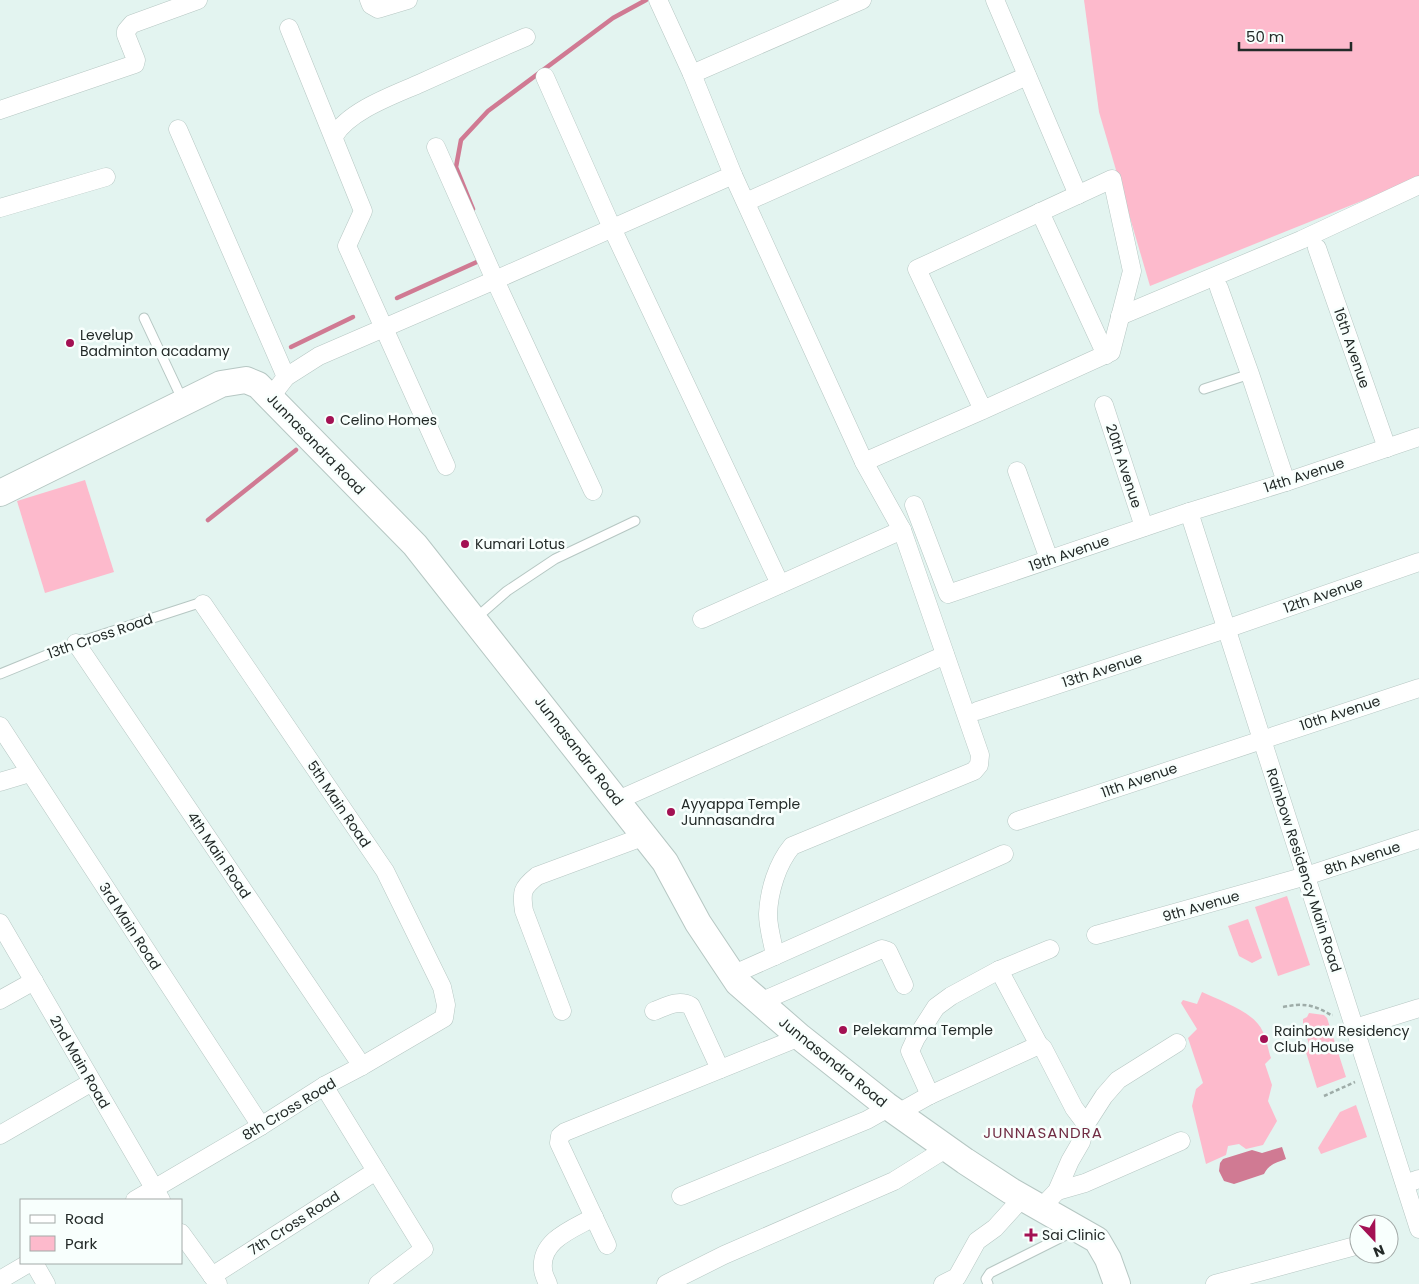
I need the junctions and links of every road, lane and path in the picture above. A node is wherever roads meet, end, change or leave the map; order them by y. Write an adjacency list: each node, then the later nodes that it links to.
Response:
1 (198, 0): 12 (street)
2 (369, 0): 3 (street)
3 (408, 0)
4 (862, 0): 9 (street)
5 (995, 0): 10 (street)
6 (658, 1): 9 (street)
7 (289, 28): 14 (street)
8 (526, 37): 14 (street)
9 (692, 74): 16 (street)
10 (1027, 76): 19 (street); 20 (street)
11 (545, 77): 23 (street)
12 (0, 110)
13 (178, 129): 32 (street)
14 (334, 136): 29 (street)
15 (436, 147): 25 (street)
16 (733, 175): 20 (street); 23 (street)
17 (106, 177): 21 (street)
18 (1419, 185): 27 (street)
19 (1078, 195): 22 (street); 27 (street)
20 (746, 202): 40 (street)
21 (0, 208)
22 (1040, 212): 30 (street); 37 (street)
23 (612, 228): 25 (street); 53 (street)
24 (1317, 248): 39 (street, 16th Avenue)
25 (495, 280): 29 (street); 44 (street)
26 (1219, 288): 31 (street)
27 (1120, 316): 30 (street)
28 (144, 318): 35 (lane)
29 (382, 328): 32 (street); 41 (street)
30 (1106, 355): 37 (street)
31 (1250, 374): 33 (lane); 43 (street)
32 (286, 377): 34 (street)
33 (1204, 389)
34 (275, 402): 35 (street, Junnasandra Road); 55 (street, Junnasandra Road)
35 (184, 403): 45 (street, Junnasandra Road)
36 (1104, 405): 49 (street, 20th Avenue)
37 (983, 410): 40 (street)
38 (1419, 437): 39 (street, 14th Avenue)
39 (1386, 448): 43 (street, 14th Avenue)
40 (864, 462): 50 (street)
41 (446, 466)
42 (1017, 472): 51 (street)
43 (1286, 482): 47 (street, 14th Avenue)
44 (593, 490)
45 (0, 492)
46 (914, 505): 51 (street, 19th Avenue)
47 (1189, 512): 49 (street, 19th Avenue); 57 (street, Rainbow Residency Main Road)
48 (635, 521): 55 (lane)
49 (1144, 527): 51 (street, 19th Avenue)
50 (902, 530): 53 (street); 59 (street)
51 (1049, 559)
52 (1419, 562): 57 (street, 12th Avenue)
53 (780, 584): 56 (street)
54 (203, 604): 58 (lane, 13th Cross Road); 88 (street, 5th Main Road)
55 (474, 619): 67 (street, Junnasandra Road)
56 (702, 619)
57 (1226, 630): 62 (street, 13th Avenue); 64 (street, Rainbow Residency Main Road)
58 (76, 643): 60 (lane, 13th Cross Road); 93 (street, 4th Main Road)
59 (945, 655): 67 (street); 76 (street)
60 (0, 674)
61 (1419, 688): 64 (street, 10th Avenue)
62 (977, 711)
63 (0, 726): 65 (street, 3rd Main Road)
64 (1262, 739): 68 (street, 11th Avenue); 72 (street, Rainbow Residency Main Road)
65 (30, 773): 66 (street); 102 (street, 3rd Main Road)
66 (0, 782)
67 (618, 800): 69 (street, Junnasandra Road)
68 (1017, 821)
69 (646, 836): 78 (street, Junnasandra Road); 85 (street)
70 (1419, 839): 72 (street, 8th Avenue)
71 (1004, 854): 76 (street)
72 (1306, 876): 74 (street, 9th Avenue); 87 (street, Rainbow Residency Main Road)
73 (0, 923): 79 (street, 2nd Main Road)
74 (1096, 935)
75 (1050, 950): 77 (street)
76 (775, 956): 78 (street)
77 (999, 970): 92 (street); 98 (street)
78 (732, 975): 82 (street, Junnasandra Road)
79 (34, 981): 81 (street); 96 (street, 2nd Main Road)
80 (904, 985): 82 (street)
81 (0, 1000)
82 (760, 1002): 90 (street, Junnasandra Road)
83 (1282, 1007): 87 (path)
84 (1419, 1008): 89 (street)
85 (562, 1011)
86 (654, 1011): 94 (street)
87 (1350, 1011): 89 (street, Rainbow Residency Main Road)
88 (444, 1018): 93 (street, 8th Cross Road)
89 (1355, 1028): 95 (street, Rainbow Residency Main Road)
90 (800, 1037): 94 (street); 100 (street, Junnasandra Road)
91 (1177, 1043): 101 (street)
92 (1039, 1045): 98 (street); 101 (street)
93 (362, 1066): 97 (street, 8th Cross Road)
94 (720, 1069): 112 (street)
95 (1370, 1075): 99 (path); 107 (street, Rainbow Residency Main Road)
96 (92, 1082): 103 (street); 108 (street, 2nd Main Road)
97 (324, 1086): 102 (street, 8th Cross Road); 106 (street)
98 (930, 1095): 100 (street)
99 (1324, 1096)
100 (894, 1110): 105 (street, Junnasandra Road); 109 (street)
101 (1086, 1124): 110 (street)
102 (261, 1126): 108 (street, 8th Cross Road)
103 (0, 1135)
104 (1181, 1141): 110 (street)
105 (947, 1148): 110 (street, Junnasandra Road); 125 (street)
106 (376, 1171): 121 (street, 7th Cross Road); 123 (street)
107 (1412, 1182): 114 (street, Rainbow Residency Main Road)
108 (157, 1195): 111 (street, 8th Cross Road)
109 (681, 1196)
110 (1041, 1198): 113 (street, Junnasandra Road); 126 (street)
111 (139, 1199)
112 (594, 1218): 116 (street); 124 (street)
113 (1079, 1229): 127 (lane); 128 (street, Junnasandra Road)
114 (1419, 1229)
115 (182, 1234): 121 (street)
116 (607, 1245)
117 (1349, 1248): 129 (street)
118 (27, 1264): 120 (street)
119 (35, 1264): 122 (street)
120 (0, 1280)
121 (215, 1280)
122 (46, 1284)
123 (378, 1284)
124 (548, 1284)
125 (666, 1284)
126 (942, 1284)
127 (988, 1284)
128 (1117, 1284)
129 (1215, 1284)

